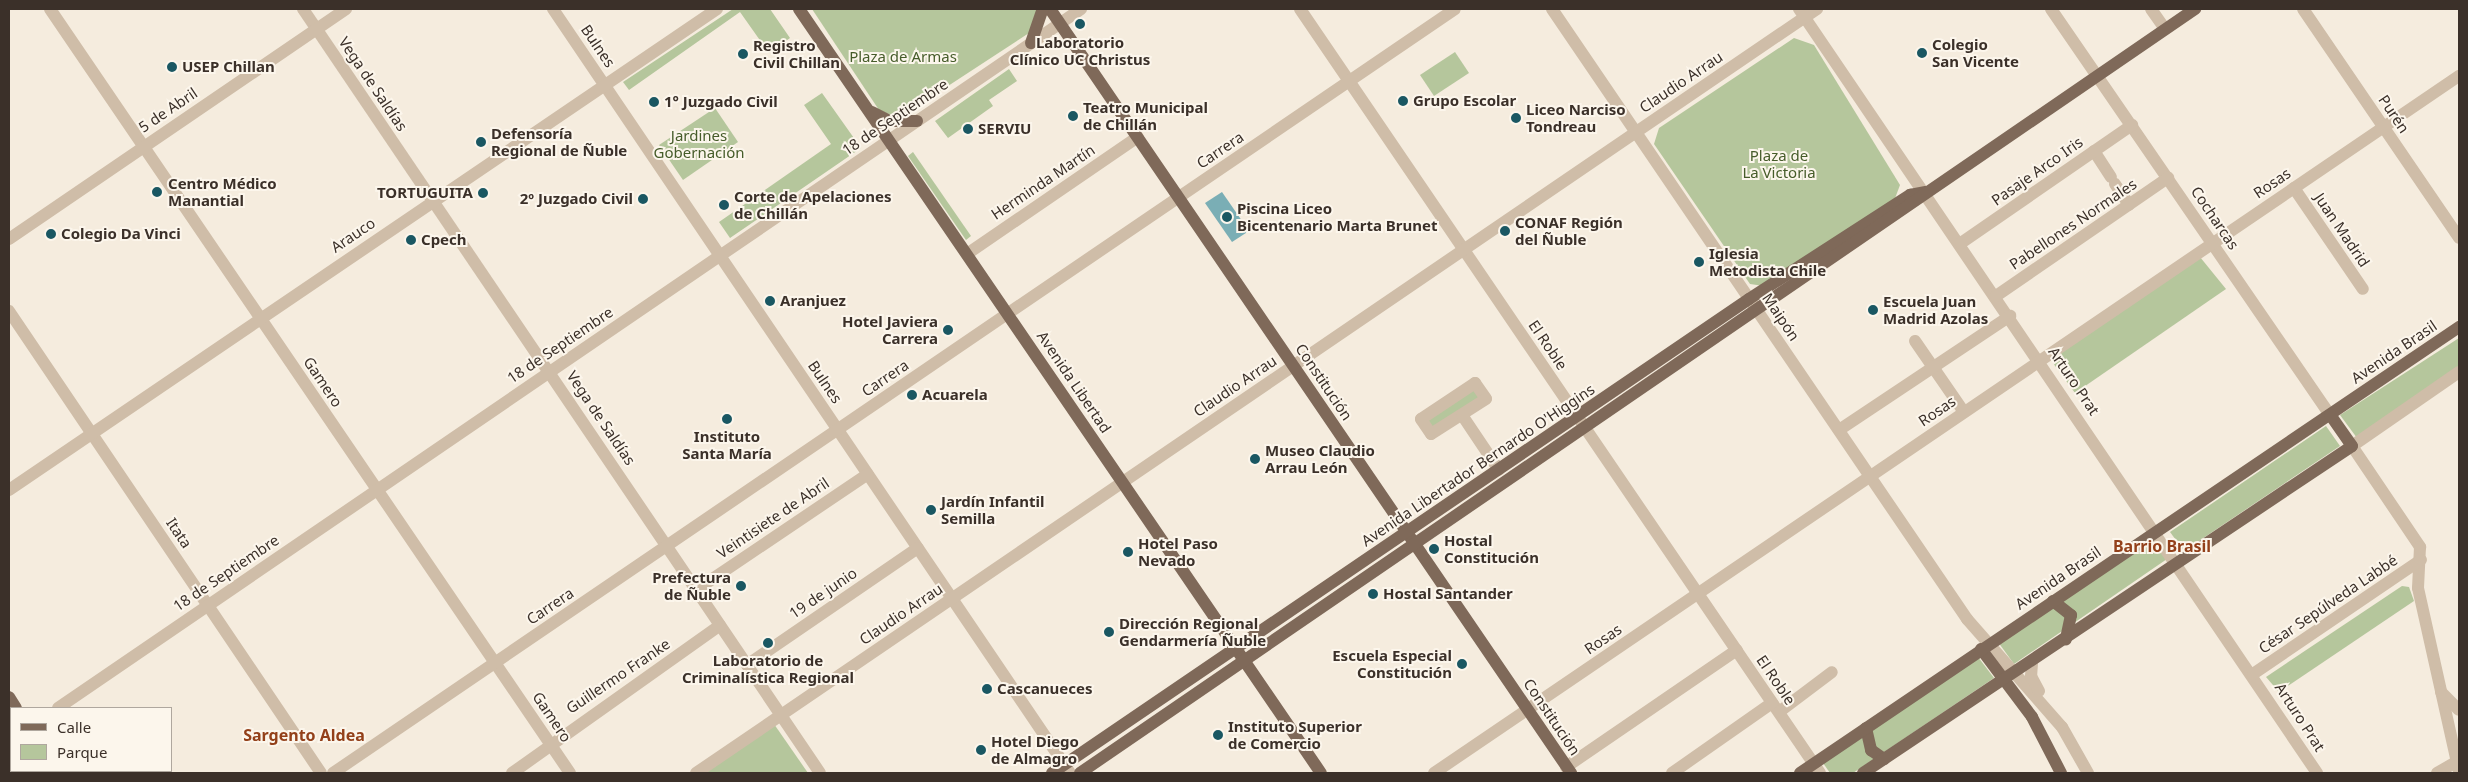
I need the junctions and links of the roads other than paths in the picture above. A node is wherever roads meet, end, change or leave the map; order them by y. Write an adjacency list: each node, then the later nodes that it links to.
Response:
1 (50, 9): 34 (street, Gamero)
2 (303, 9): 20 (street, Vega de Saldías)
3 (346, 9): 20 (street, 5 de Abril)
4 (553, 9): 26 (street, Bulnes)
5 (717, 9): 26 (street, Arauco)
6 (799, 9): 27 (main road, Avenida Libertad)
7 (1043, 9): 22 (main road)
8 (1050, 9): 19 (main road, Constitución)
9 (1081, 9): 19 (street, 18 de Septiembre)
10 (1300, 9): 25 (street, El Roble)
11 (1455, 9): 25 (street, Carrera)
12 (1552, 9): 31 (street, Maipón)
13 (1817, 9): 18 (street, Claudio Arrau)
14 (2052, 9): 23 (street, Cocharcas)
15 (2151, 9): 21 (street)
16 (2195, 9): 21 (main road, Avenida Libertador Bernardo O'Higgins)
17 (2303, 9): 30 (street, Purén)
18 (1802, 13): 31 (street, Claudio Arrau); 38 (street, Arturo Prat)
19 (1060, 23): 22 (street, 18 de Septiembre); 32 (main road, Constitución)
20 (316, 29): 34 (street, 5 de Abril); 40 (street, Vega de Saldías)
21 (2165, 29): 23 (main road, Avenida Libertador Bernardo O'Higgins)
22 (1031, 43): 28 (street, 18 de Septiembre)
23 (2098, 76): 29 (street, Cocharcas); 38 (main road, Avenida Libertador Bernardo O'Higgins)
24 (2459, 76): 30 (street, Rosas)
25 (1349, 81): 39 (street, Carrera); 46 (street, El Roble)
26 (605, 85): 40 (street, Arauco); 48 (street, Bulnes)
27 (869, 110): 28 (main road); 33 (main road, Avenida Libertad)
28 (917, 121): 33 (street, 18 de Septiembre)
29 (2132, 125): 35 (street, Pasaje Arco Iris); 36 (street, Cocharcas)
30 (2384, 127): 37 (street, Rosas); 42 (street, Purén)
31 (1636, 132): 46 (street, Claudio Arrau); 51 (street, Maipón)
32 (1138, 137): 39 (main road, Constitución); 47 (street, Herminda Martín)
33 (889, 140): 47 (main road, Avenida Libertad); 48 (street, 18 de Septiembre)
34 (144, 147): 43 (street, 5 de Abril); 55 (street, Gamero)
35 (2094, 151): 41 (street); 44 (street, Pasaje Arco Iris)
36 (2168, 178): 41 (street, Pabellones Normales); 45 (street, Cocharcas)
37 (2294, 188): 45 (street, Rosas); 49 (street, Juan Madrid)
38 (1926, 192): 44 (street, Arturo Prat); 51 (main road, Avenida Libertador Bernardo O'Higgins)
39 (1179, 198): 53 (street, Carrera); 59 (main road, Constitución)
40 (433, 201): 55 (street, Arauco); 61 (street, Vega de Saldías)
41 (2129, 205): 50 (street, Pabellones Normales)
42 (2459, 238)
43 (9, 239)
44 (1961, 243): 50 (street, Arturo Prat)
45 (2212, 243): 58 (street, Rosas); 65 (street, Cocharcas)
46 (1464, 250): 59 (street, Claudio Arrau); 66 (street, El Roble)
47 (967, 254): 53 (main road, Avenida Libertad)
48 (720, 256): 61 (street, 18 de Septiembre); 68 (street, Bulnes)
49 (2363, 290)
50 (1996, 296): 54 (street, Arturo Prat)
51 (1752, 304): 66 (main road, Avenida Libertador Bernardo O'Higgins); 67 (main road, Avenida Libertador Bernardo O'Higgins); 69 (street, Maipón)
52 (9, 311): 70 (street, Itata)
53 (1008, 314): 68 (street, Carrera); 75 (main road, Avenida Libertad)
54 (2010, 316): 58 (street, Arturo Prat); 60 (street)
55 (260, 318): 70 (street, Arauco); 77 (street, Gamero)
56 (2459, 328): 65 (main road, Avenida Brasil)
57 (1916, 341): 60 (street)
58 (2040, 360): 63 (street, Rosas); 78 (street, Arturo Prat)
59 (1293, 366): 75 (street, Claudio Arrau); 79 (main road, Constitución)
60 (1933, 367): 63 (street); 69 (street)
61 (550, 372): 77 (street, 18 de Septiembre); 80 (street, Vega de Saldías)
62 (2459, 372): 71 (street)
63 (1964, 412): 74 (street, Rosas)
64 (1462, 415): 64 (street); 72 (street)
65 (2330, 415): 71 (main road, Cocharcas); 78 (main road, Avenida Brasil)
66 (1577, 417): 67 (street, El Roble); 72 (main road, Avenida Libertador Bernardo O'Higgins)
67 (1585, 427): 79 (main road, Avenida Libertador Bernardo O'Higgins); 85 (street, El Roble)
68 (838, 430): 73 (street, Bulnes); 80 (street, Carrera)
69 (1839, 430): 74 (street, Maipón)
70 (92, 433): 76 (street, Arauco); 88 (street, Itata)
71 (2352, 446): 82 (street); 83 (main road)
72 (1499, 470): 79 (main road, Avenida Libertador Bernardo O'Higgins)
73 (868, 474): 81 (street, Bulnes); 84 (street, Veintisiete de Abril)
74 (1870, 476): 85 (street, Rosas); 91 (street, Maipón)
75 (1123, 482): 86 (street, Claudio Arrau); 92 (main road, Avenida Libertad)
76 (9, 490)
77 (377, 490): 88 (street, 18 de Septiembre); 95 (street, Gamero)
78 (2157, 532): 83 (street, Arturo Prat); 87 (main road, Avenida Brasil)
79 (1411, 538): 92 (main road, Avenida Libertador Bernardo O'Higgins); 94 (main road, Avenida Libertador Bernardo O'Higgins); 105 (main road, Constitución)
80 (668, 545): 84 (street, Vega de Saldías); 95 (street, Carrera)
81 (918, 548): 86 (street, Bulnes); 97 (street, 19 de junio)
82 (2421, 560): 100 (street, César Sepúlveda Labbé); 102 (street)
83 (2178, 564): 90 (main road); 100 (street, Arturo Prat)
84 (696, 590): 89 (street, Vega de Saldías)
85 (1698, 593): 93 (street, El Roble); 105 (street, Rosas)
86 (952, 599): 107 (street, Claudio Arrau); 114 (street, Bulnes)
87 (2053, 601): 90 (main road); 91 (main road, Avenida Brasil)
88 (208, 605): 103 (street, 18 de Septiembre); 116 (street, Itata)
89 (720, 625): 97 (street, Vega de Saldías); 110 (street, Guillermo Franke)
90 (2066, 640): 96 (main road)
91 (1986, 646): 99 (street, Maipón); 101 (main road, Maipón); 109 (main road, Avenida Brasil)
92 (1235, 648): 94 (main road, Avenida Libertad); 114 (main road, Avenida Libertador Bernardo O'Higgins)
93 (1736, 650): 104 (street, El Roble); 115 (street)
94 (1244, 661): 123 (main road, Avenida Libertador Bernardo O'Higgins); 124 (main road, Avenida Libertad)
95 (496, 662): 110 (street, Gamero); 117 (street, Carrera)
96 (2032, 663): 99 (main road); 108 (street)
97 (747, 665): 107 (street, Vega de Saldías)
98 (1832, 672): 104 (street)
99 (2018, 672): 101 (main road); 108 (street, Maipón)
100 (2253, 674): 131 (street, Arturo Prat)
101 (2004, 679): 111 (main road); 129 (main road, Maipón)
102 (2441, 692): 106 (street); 112 (street)
103 (59, 707)
104 (1776, 708): 113 (street, El Roble); 126 (street)
105 (1528, 709): 115 (main road, Constitución); 125 (street, Rosas)
106 (2459, 710)
107 (781, 715): 120 (street, Claudio Arrau); 121 (street, Vega de Saldías)
108 (2062, 727): 130 (street)
109 (1866, 728): 111 (main road); 113 (main road, Avenida Brasil)
110 (550, 744): 118 (street, Guillermo Franke); 119 (street, Gamero)
111 (1884, 759): 128 (main road)
112 (2458, 767): 132 (street)
113 (1817, 768): 127 (main road, Avenida Brasil)
114 (1068, 769): 122 (main road, Avenida Libertador Bernardo O'Higgins)
115 (1569, 770)
116 (322, 773)
117 (333, 773)
118 (512, 773)
119 (570, 773)
120 (696, 773)
121 (820, 773)
122 (1052, 773)
123 (1080, 773)
124 (1321, 773)
125 (1434, 773)
126 (1672, 773)
127 (1800, 773)
128 (1863, 773)
129 (2060, 773)
130 (2088, 773)
131 (2318, 773)
132 (2437, 773)

